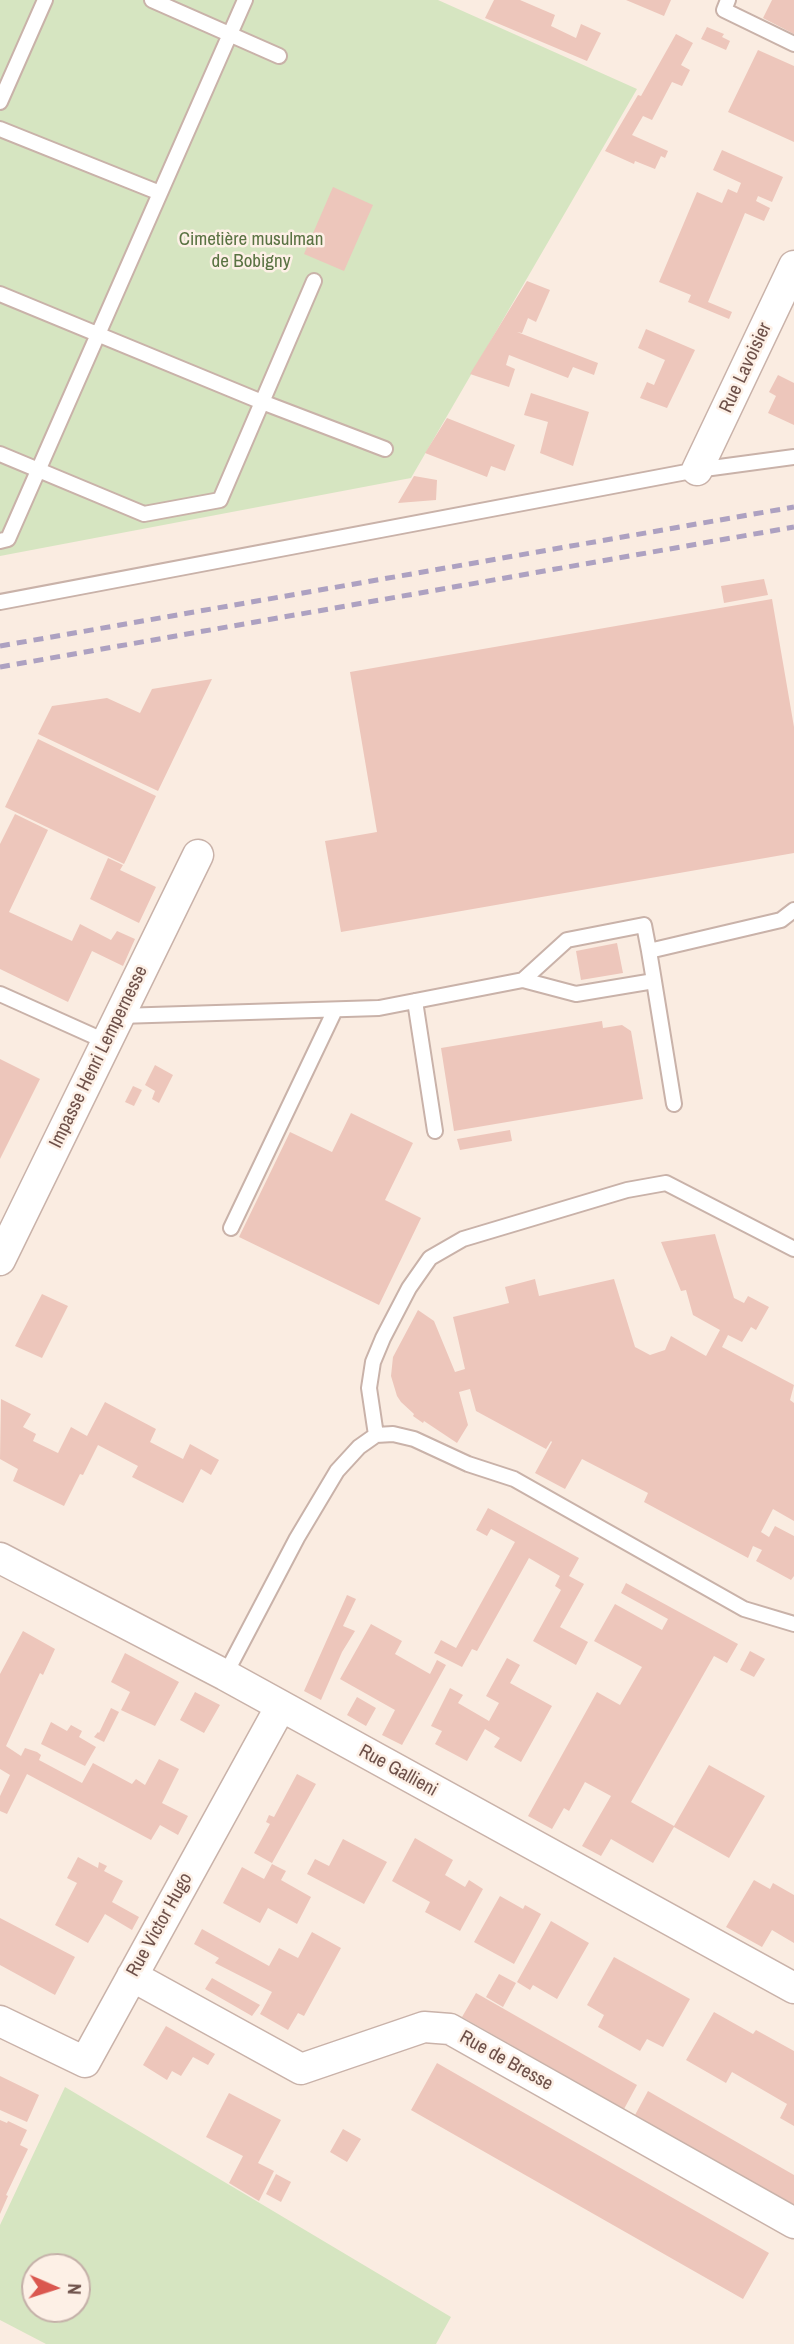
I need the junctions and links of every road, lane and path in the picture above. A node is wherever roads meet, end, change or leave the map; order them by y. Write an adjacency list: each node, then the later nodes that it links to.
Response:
1 (45, 0): 8 (lane)
2 (152, 0): 5 (lane)
3 (245, 0): 5 (lane)
4 (728, 0): 6 (lane)
5 (230, 34): 7 (lane); 10 (lane)
6 (794, 44)
7 (279, 56)
8 (0, 102)
9 (0, 129): 10 (lane)
10 (160, 193): 14 (lane)
11 (794, 266): 20 (street, Rue Lavoisier)
12 (314, 281): 15 (lane)
13 (0, 294): 14 (lane)
14 (98, 336): 15 (lane); 19 (lane)
15 (262, 402): 16 (lane); 19 (lane)
16 (385, 449)
17 (0, 454): 19 (lane)
18 (794, 457): 20 (lane)
19 (38, 470): 21 (lane)
20 (697, 470): 22 (lane)
21 (0, 541)
22 (0, 602)
23 (198, 855): 32 (street, Impasse Henri Lempernesse)
24 (794, 910): 25 (lane)
25 (788, 919): 26 (lane)
26 (649, 951): 27 (lane); 28 (lane)
27 (523, 980): 28 (lane); 30 (lane)
28 (654, 981): 33 (lane)
29 (0, 994): 32 (lane)
30 (415, 1001): 31 (lane); 34 (lane)
31 (335, 1010): 32 (lane); 35 (lane)
32 (113, 1029): 37 (street, Impasse Henri Lempernesse)
33 (674, 1104)
34 (435, 1131)
35 (231, 1228)
36 (794, 1249): 38 (lane)
37 (0, 1260)
38 (376, 1435): 40 (lane); 41 (lane)
39 (0, 1558): 41 (street, Rue Gallieni)
40 (794, 1624)
41 (225, 1675): 42 (street, Rue Gallieni)
42 (281, 1706): 43 (street, Rue Victor Hugo); 44 (street, Rue Gallieni)
43 (132, 1976): 45 (street, Rue Victor Hugo); 46 (street, Rue de Bresse)
44 (794, 1989)
45 (0, 2021)
46 (794, 2222)

